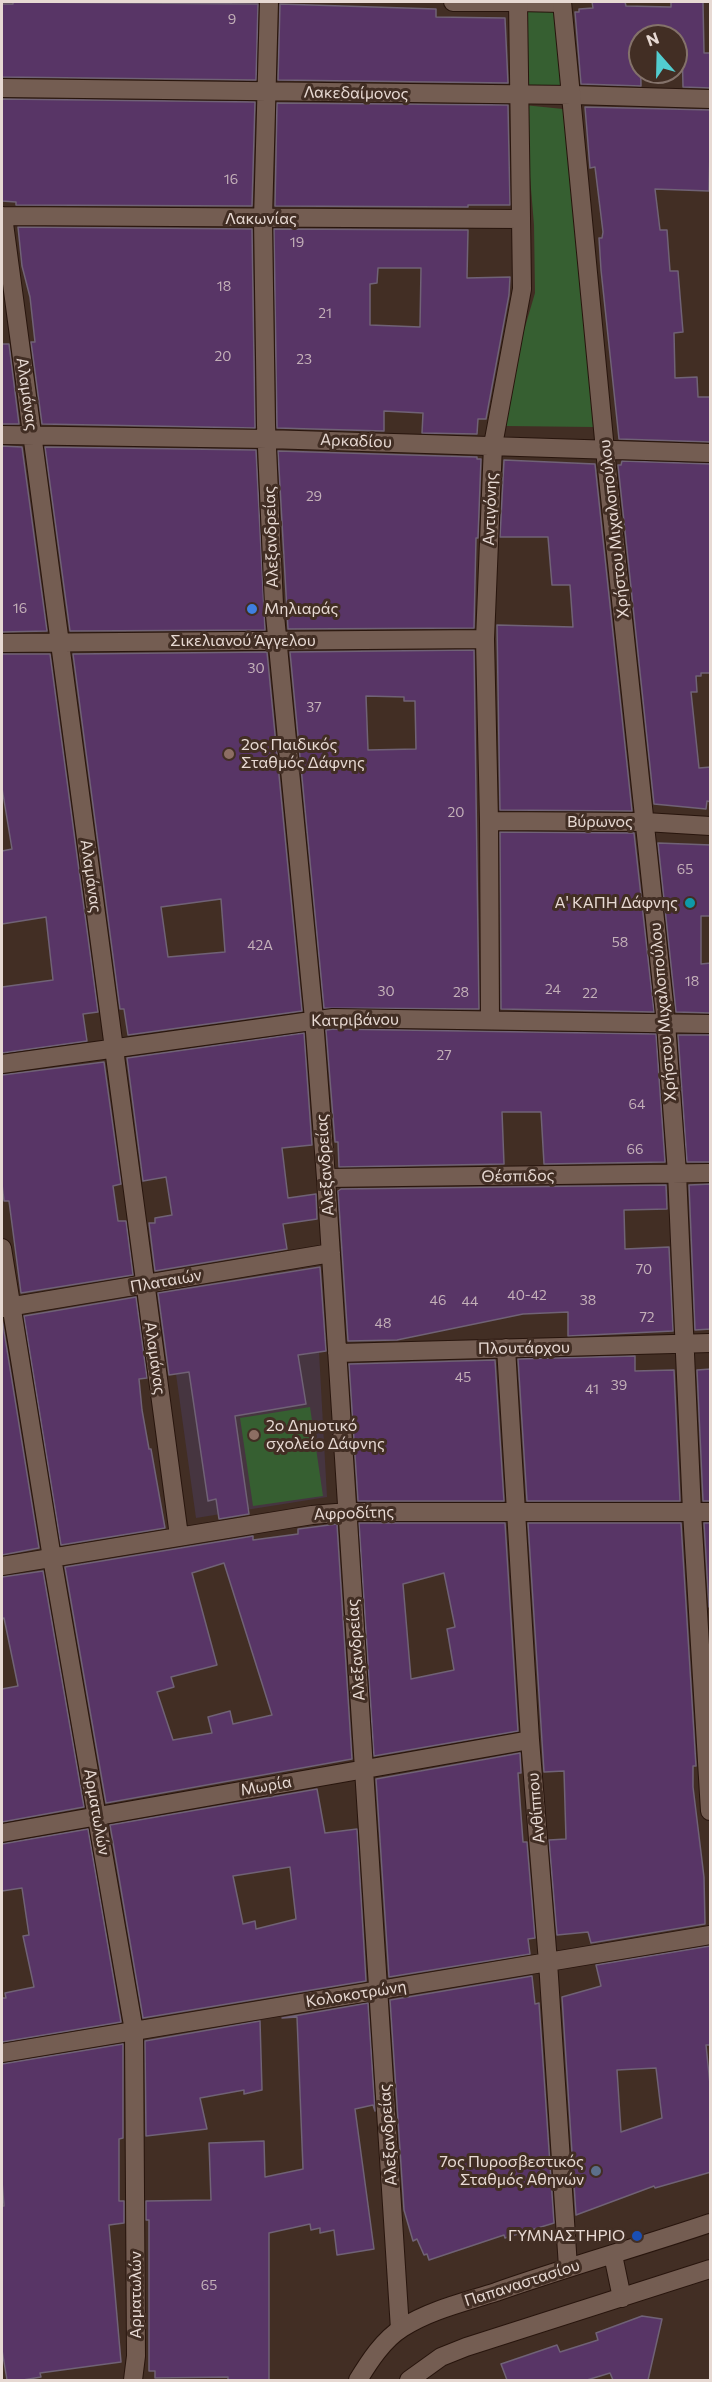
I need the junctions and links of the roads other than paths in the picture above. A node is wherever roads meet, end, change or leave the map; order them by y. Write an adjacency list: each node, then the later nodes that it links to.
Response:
1 (269, 2): 6 (street, Αλεξανδρείας)
2 (453, 2): 3 (street)
3 (518, 2): 4 (street); 7 (street, Αντιγόνης)
4 (562, 2): 8 (street, Χρήστου Μιχαλοπούλου)
5 (2, 88): 6 (street, Λακεδαίμονος)
6 (266, 92): 7 (street, Λακεδαίμονος); 11 (street, Αλεξανδρείας)
7 (519, 94): 8 (street, Λακεδαίμονος); 12 (street, Αντιγόνης)
8 (572, 95): 9 (street, Λακεδαίμονος); 17 (street, Χρήστου Μιχαλοπούλου)
9 (711, 99)
10 (2, 216): 11 (street, Λακωνίας); 14 (street, Αλαμάνας)
11 (263, 219): 12 (street, Λακωνίας); 15 (street, Αλεξανδρείας)
12 (520, 219): 16 (street, Αντιγόνης)
13 (2, 435): 14 (street, Αρκαδίου)
14 (32, 435): 15 (street, Αρκαδίου); 21 (street, Αλαμάνας)
15 (267, 439): 16 (street, Αρκαδίου); 20 (street, Αλεξανδρείας)
16 (493, 445): 17 (street, Αρκαδίου); 19 (street, Αντιγόνης)
17 (605, 450): 18 (street, Αρκαδίου); 24 (street, Χρήστου Μιχαλοπούλου)
18 (711, 453)
19 (485, 639): 20 (street, Σικελιανού Άγγελου); 23 (street, Αντιγόνης)
20 (277, 641): 21 (street, Σικελιανού Άγγελου); 26 (street, Αλεξανδρείας)
21 (60, 642): 22 (street, Σικελιανού Άγγελου); 30 (street, Αλαμάνας)
22 (2, 643)
23 (489, 820): 24 (street, Βύρωνος); 27 (street, Αντιγόνης)
24 (645, 822): 25 (street, Βύρωνος); 28 (street, Χρήστου Μιχαλοπούλου)
25 (711, 826)
26 (314, 1019): 27 (street, Κατριβάνου); 30 (street, Κατριβάνου); 34 (street, Αλεξανδρείας)
27 (490, 1019): 28 (street, Κατριβάνου)
28 (666, 1023): 29 (street, Κατριβάνου); 32 (street, Χρήστου Μιχαλοπούλου)
29 (711, 1024)
30 (114, 1047): 31 (street, Κατριβάνου); 37 (street, Αλαμάνας)
31 (2, 1064)
32 (677, 1173): 33 (street, Θέσπιδος); 34 (street, Θέσπιδος); 40 (street, Χρήστου Μιχαλοπούλου)
33 (711, 1173)
34 (326, 1178): 36 (street, Αλεξανδρείας)
35 (2, 1248): 38 (street, Αρματωλών)
36 (331, 1253): 37 (street, Πλαταιών); 42 (street, Αλεξανδρείας)
37 (146, 1284): 38 (street, Πλαταιών); 46 (street, Αλαμάνας)
38 (6, 1308): 47 (street, Αρματωλών)
39 (711, 1343): 40 (street, Πλουτάρχου)
40 (685, 1344): 41 (street, Πλουτάρχου); 45 (street, Χρήστου Μιχαλοπούλου)
41 (506, 1348): 42 (street, Πλουτάρχου); 43 (street, Ανθίππου)
42 (337, 1353): 44 (street, Αλεξανδρείας)
43 (516, 1511): 44 (street, Αφροδίτης); 45 (street, Αφροδίτης); 49 (street, Ανθίππου)
44 (348, 1512): 46 (street, Αφροδίτης); 50 (street, Αλεξανδρείας)
45 (701, 1512): 51 (street, Χρήστου Μιχαλοπούλου)
46 (179, 1536): 47 (street, Αφροδίτης)
47 (52, 1558): 48 (street, Αφροδίτης); 53 (street, Αρματωλών)
48 (2, 1566)
49 (530, 1740): 50 (street, Μωρία); 56 (street, Ανθίππου)
50 (364, 1769): 53 (street, Μωρία); 57 (street, Αλεξανδρείας)
51 (709, 1769): 52 (street, Χρήστου Μιχαλοπούλου)
52 (711, 1811)
53 (98, 1816): 54 (street, Μωρία); 58 (street, Αρματωλών)
54 (2, 1833)
55 (711, 1935): 56 (street, Κολοκοτρώνη)
56 (548, 1962): 57 (street, Κολοκοτρώνη); 62 (street, Ανθίππου)
57 (378, 1990): 58 (street, Κολοκοτρώνη); 65 (street, Αλεξανδρείας)
58 (134, 2031): 59 (street, Κολοκοτρώνη); 66 (street, Αρματωλών)
59 (2, 2054)
60 (711, 2223): 61 (street, Παπαναστασίου)
61 (613, 2255): 62 (street, Παπαναστασίου); 64 (street)
62 (568, 2267): 65 (street, Παπαναστασίου)
63 (711, 2269): 64 (street)
64 (622, 2298): 68 (street)
65 (400, 2329): 67 (street, Παπαναστασίου)
66 (134, 2380)
67 (358, 2380)
68 (409, 2380)

